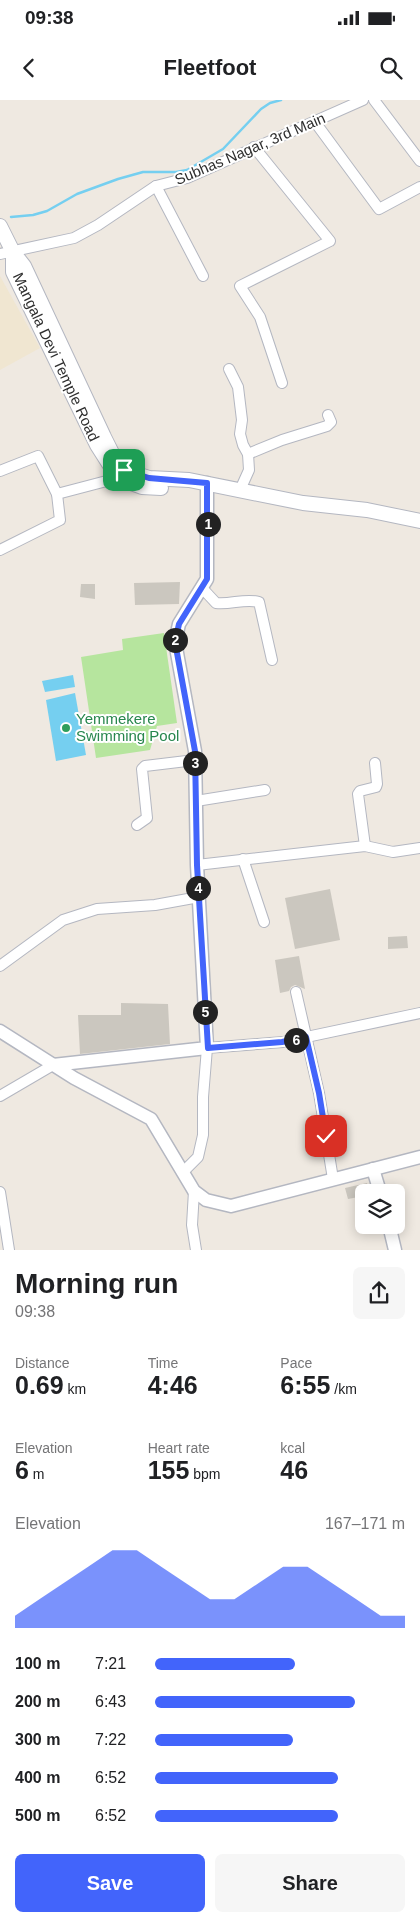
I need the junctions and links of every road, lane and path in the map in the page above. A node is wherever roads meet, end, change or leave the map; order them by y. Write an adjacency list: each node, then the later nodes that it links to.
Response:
1 (363, 100): 3 (street, Subhas Nagar, 3rd Main)
2 (374, 100): 5 (street)
3 (315, 122): 4 (street, Subhas Nagar, 3rd Main); 7 (street)
4 (254, 147): 6 (street, Subhas Nagar, 3rd Main); 12 (street)
5 (420, 161)
6 (156, 186): 9 (street, Subhas Nagar, 3rd Main); 10 (street)
7 (420, 187)
8 (0, 226): 9 (main road, Mangala Devi Temple Road)
9 (7, 253): 16 (main road, Mangala Devi Temple Road)
10 (203, 276)
11 (229, 369): 14 (street)
12 (282, 383)
13 (328, 415): 14 (street)
14 (248, 454): 18 (street)
15 (0, 470): 19 (street)
16 (121, 474): 17 (main road); 19 (street)
17 (208, 488): 18 (main road); 21 (main road); 23 (street)
18 (240, 490): 20 (main road)
19 (57, 494): 22 (street)
20 (420, 521)
21 (420, 531)
22 (0, 550)
23 (202, 588): 24 (street); 25 (street)
24 (272, 660)
25 (195, 760): 28 (street); 29 (street)
26 (375, 763): 30 (street)
27 (265, 790): 28 (street)
28 (196, 801): 33 (street)
29 (137, 825)
30 (365, 846): 31 (street); 32 (street)
31 (420, 848)
32 (243, 859): 33 (street); 35 (street)
33 (197, 865): 34 (street)
34 (199, 897): 36 (street); 41 (street)
35 (264, 922)
36 (0, 966)
37 (296, 992): 40 (street)
38 (420, 1014): 40 (street)
39 (0, 1031): 42 (street)
40 (306, 1037): 41 (street); 47 (street)
41 (208, 1048): 42 (street); 46 (street)
42 (53, 1065): 43 (street); 46 (street)
43 (0, 1096)
44 (420, 1157): 45 (street)
45 (373, 1169): 47 (street); 48 (street)
46 (183, 1172): 49 (street)
47 (333, 1179): 49 (street)
48 (378, 1184)
49 (194, 1191): 53 (street)
50 (0, 1192): 52 (street)
51 (391, 1234): 54 (street)
52 (10, 1250)
53 (196, 1250)
54 (395, 1250)

